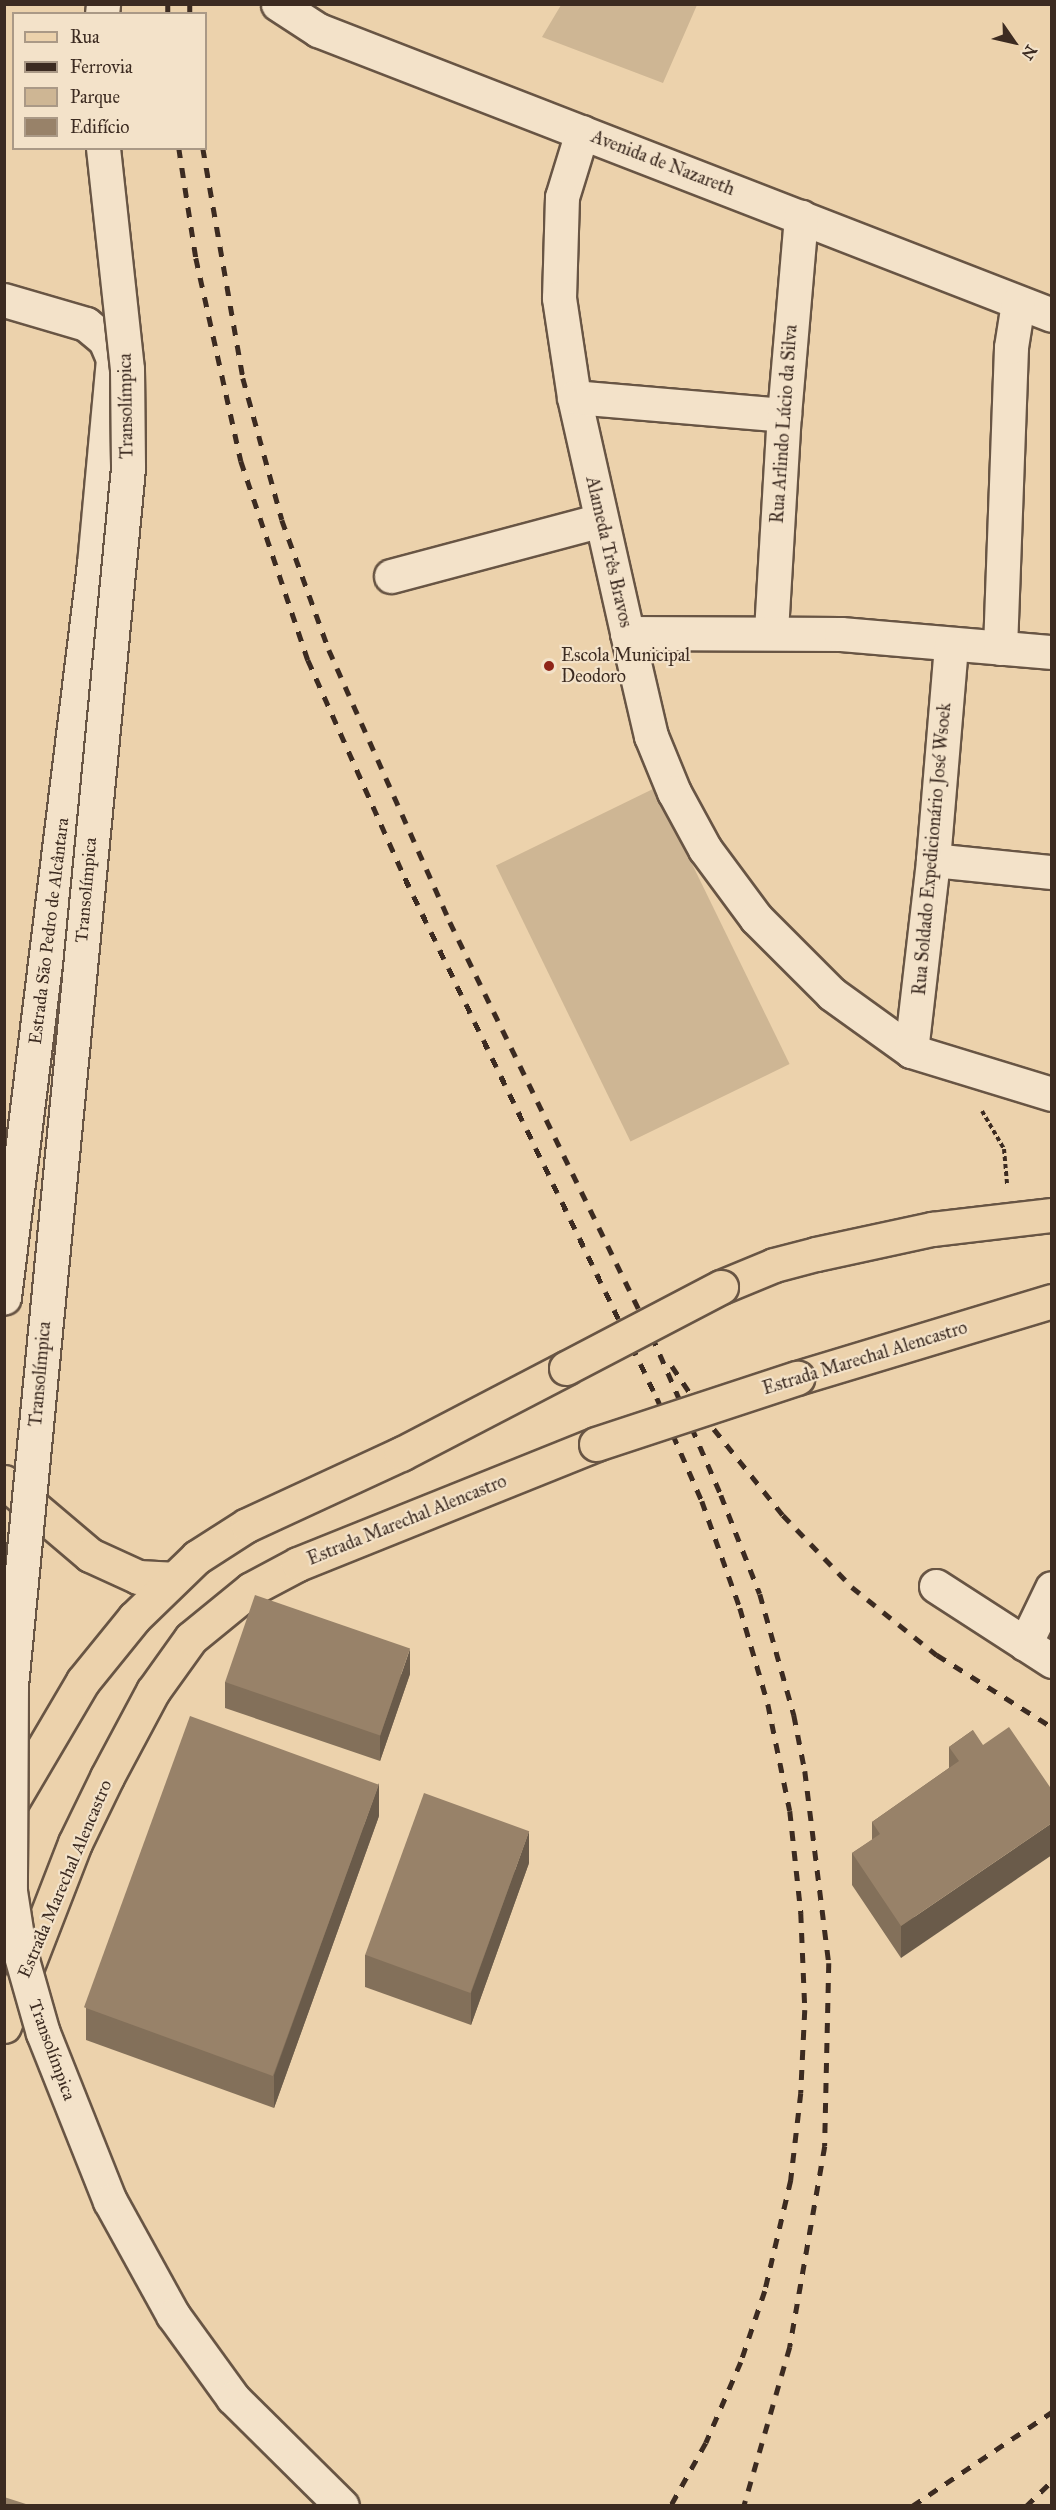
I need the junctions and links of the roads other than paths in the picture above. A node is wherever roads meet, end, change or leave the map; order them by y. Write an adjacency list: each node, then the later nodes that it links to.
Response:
1 (278, 4): 2 (street, Avenida de Nazareth)
2 (582, 132): 4 (street, Avenida de Nazareth); 8 (street, Alameda Três Bravos)
3 (103, 150): 31 (street, Transolímpica, bridge)
4 (801, 217): 6 (street, Avenida de Nazareth); 9 (street, Rua Arlindo Lúcio da Silva)
5 (4, 300): 22 (street, Estrada São Pedro de Alcântara)
6 (1018, 303): 7 (street, Avenida de Nazareth); 15 (street)
7 (1052, 315)
8 (574, 397): 9 (street); 10 (street, Alameda Três Bravos)
9 (784, 415): 12 (street, Rua Arlindo Lúcio da Silva)
10 (601, 520): 11 (street); 13 (street, Alameda Três Bravos)
11 (392, 576)
12 (771, 631): 13 (street); 14 (street)
13 (627, 633): 19 (street, Alameda Três Bravos)
14 (951, 646): 15 (street); 17 (street, Rua Soldado Expedicionário José Wsoek)
15 (1000, 648): 16 (street)
16 (1052, 652)
17 (933, 860): 18 (street); 19 (street, Rua Soldado Expedicionário José Wsoek)
18 (1052, 872)
19 (911, 1051): 20 (street, Alameda Três Bravos)
20 (1052, 1094)
21 (1052, 1215): 25 (main road, bridge)
22 (4, 1297)
23 (1052, 1301): 30 (main road, Estrada Marechal Alencastro, bridge)
24 (4, 1482): 25 (main road)
25 (172, 1579): 29 (main road)
26 (936, 1586): 28 (street)
27 (1052, 1588): 28 (street)
28 (1038, 1653)
29 (4, 1815)
30 (4, 2026)
31 (342, 2505)

